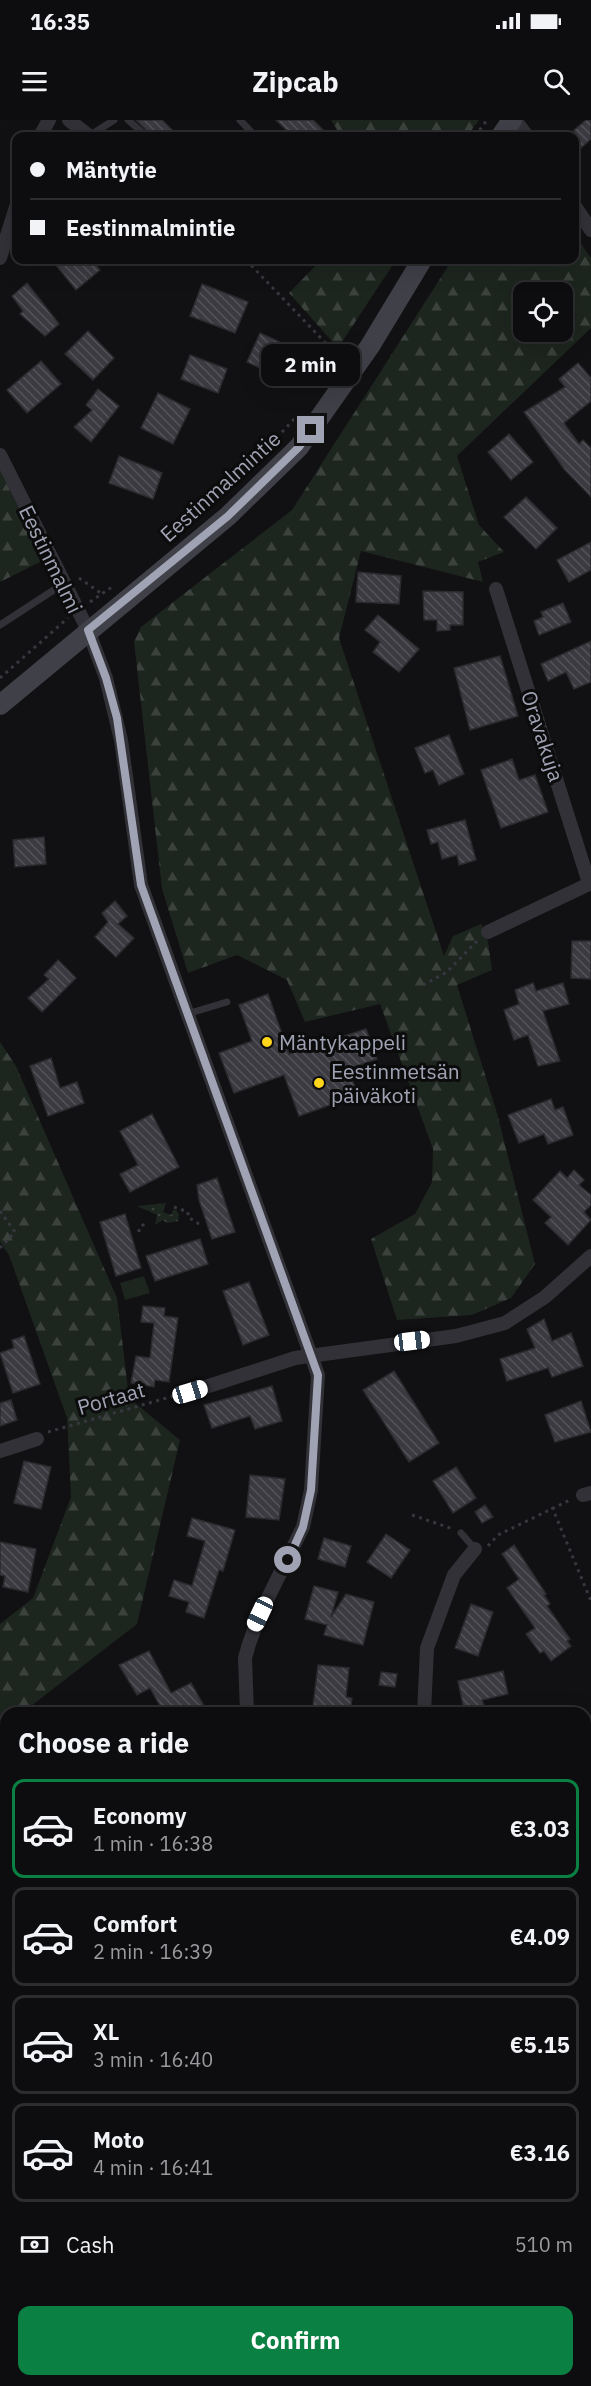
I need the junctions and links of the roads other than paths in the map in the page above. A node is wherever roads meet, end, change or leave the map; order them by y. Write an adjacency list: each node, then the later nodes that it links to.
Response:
1 (69, 120): 6 (street)
2 (114, 120): 7 (lane)
3 (128, 120): 8 (lane)
4 (240, 120): 9 (lane)
5 (513, 120): 10 (street)
6 (84, 132)
7 (95, 132)
8 (142, 132)
9 (251, 132)
10 (524, 132)
11 (579, 213): 13 (street)
12 (12, 220): 14 (street)
13 (591, 230)
14 (0, 258)
15 (420, 264): 20 (street, Eestinmalmintie)
16 (0, 455): 17 (street, Eestinmalmi)
17 (63, 584): 19 (lane); 20 (street, Eestinmalmi)
18 (496, 589): 22 (street, Oravakuja)
19 (0, 625)
20 (88, 630): 21 (street, Eestinmalmintie); 25 (street, Eestinmalmi)
21 (0, 705)
22 (590, 883): 23 (street)
23 (488, 932)
24 (227, 1002): 25 (lane)
25 (187, 1014): 27 (street, Eestinmalmi)
26 (591, 1256): 27 (street)
27 (312, 1354): 28 (street); 33 (street, Eestinmalmi)
28 (190, 1392)
29 (38, 1437): 30 (street)
30 (0, 1451)
31 (461, 1533): 32 (lane)
32 (480, 1549): 34 (street)
33 (247, 1707)
34 (424, 1707)

